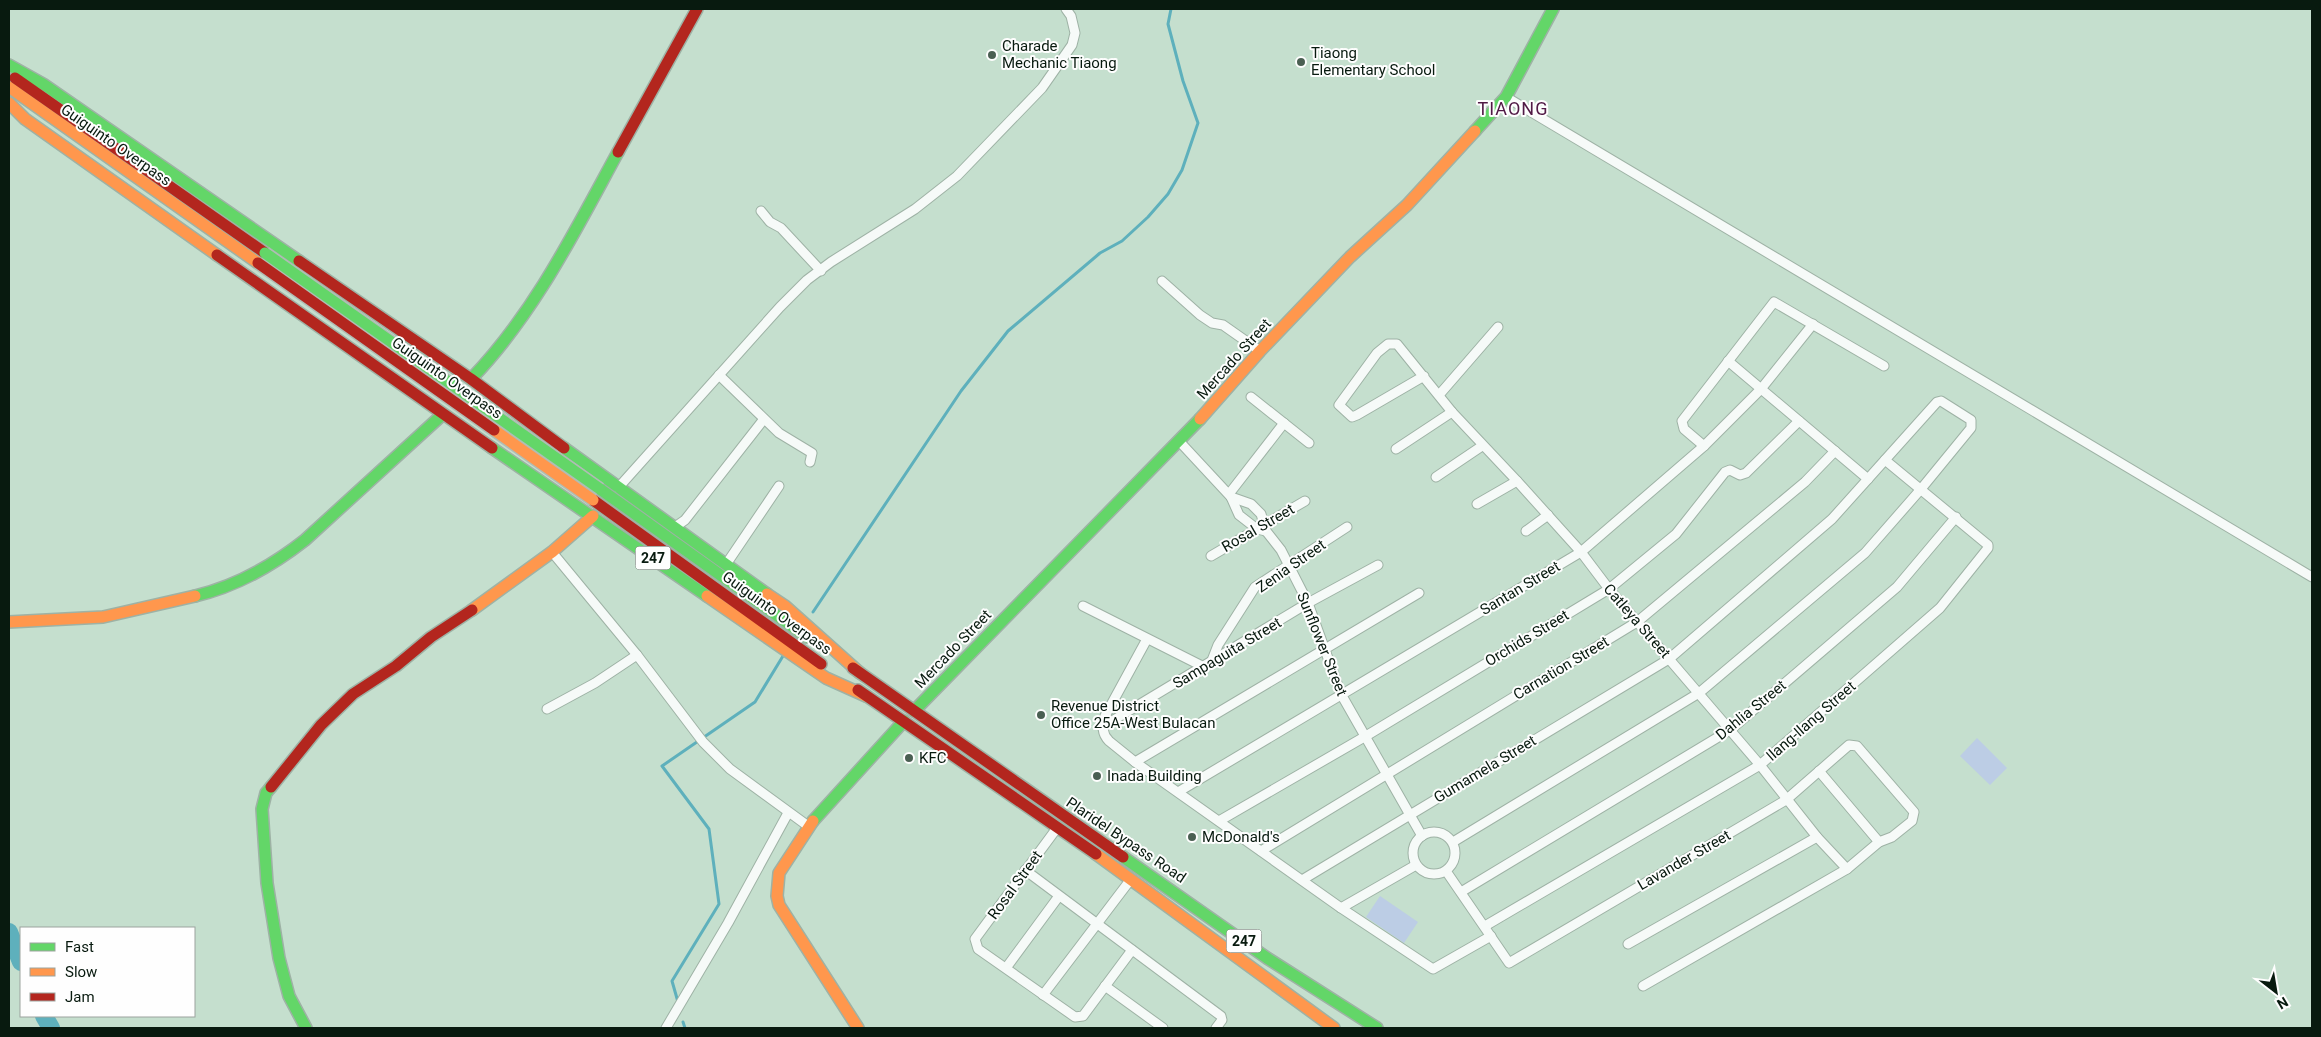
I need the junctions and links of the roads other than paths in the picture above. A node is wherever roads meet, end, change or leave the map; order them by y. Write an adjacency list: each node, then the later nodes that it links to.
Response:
1 (697, 9): 19 (main road)
2 (1066, 9): 10 (street)
3 (1553, 9): 7 (main road, Mercado Street)
4 (9, 65): 19 (main road)
5 (9, 74): 70 (main road, Guiguinto Overpass, bridge)
6 (9, 87): 73 (main road, Guiguinto Overpass, bridge)
7 (1506, 98): 14 (main road, Mercado Street); 58 (street)
8 (9, 103): 24 (main road)
9 (761, 211): 10 (street)
10 (820, 271): 17 (street)
11 (1162, 281): 14 (street)
12 (1814, 324): 15 (street); 16 (street); 20 (street, Santan Street)
13 (1498, 327): 21 (street)
14 (1260, 350): 28 (main road, Mercado Street)
15 (1728, 361): 20 (street); 31 (street)
16 (1884, 366)
17 (719, 375): 25 (street); 40 (street)
18 (1424, 376): 18 (street, Catleya Street); 21 (street, Catleya Street)
19 (471, 379): 40 (main road, 247)
20 (1761, 389): 26 (street); 31 (street, Santan Street)
21 (1439, 395): 23 (street, Catleya Street)
22 (1251, 397): 27 (street)
23 (1452, 412): 30 (street, Catleya Street); 32 (street)
24 (442, 415): 45 (main road, 247); 63 (main road)
25 (764, 419): 35 (street); 48 (street)
26 (1799, 421): 33 (street); 59 (street, Orchids Street)
27 (1284, 424): 29 (street); 42 (street)
28 (1179, 441): 42 (street, Sunflower Street); 75 (main road, Mercado Street)
29 (1309, 443)
30 (1482, 446): 36 (street); 38 (street, Catleya Street)
31 (1704, 446): 53 (street, Santan Street)
32 (1396, 449)
33 (1835, 451): 37 (street); 64 (street, Carnation Street)
34 (1885, 460): 37 (street, Gumamela Street); 41 (street, Ilang-Ilang Street); 41 (street, Gumamela Street)
35 (810, 462)
36 (1436, 477)
37 (1868, 479): 68 (street, Gumamela Street)
38 (1517, 481): 44 (street); 46 (street, Catleya Street)
39 (779, 486): 55 (street)
40 (618, 488): 48 (main road, 247)
41 (1921, 489): 47 (street, Ilang-Ilang Street); 71 (street)
42 (1230, 496): 50 (street, Sunflower Street); 50 (street, Sunflower Street)
43 (1305, 501): 50 (street, Rosal Street)
44 (1477, 504)
45 (593, 516): 52 (main road); 73 (main road, 247)
46 (1548, 516): 51 (street); 53 (street, Catleya Street)
47 (1956, 517): 78 (street, Dahlia Street); 81 (street, Ilang-Ilang Street)
48 (675, 527): 55 (main road, 247)
49 (1347, 527): 57 (street, Zenia Street)
50 (1263, 528): 54 (street, Rosal Street); 57 (street, Sunflower Street)
51 (1526, 531)
52 (552, 552): 67 (street); 114 (main road)
53 (1581, 552): 59 (street, Catleya Street); 72 (street, Santan Street)
54 (1211, 556)
55 (726, 563): 70 (main road, 247)
56 (1378, 565): 61 (street, Sampaguita Street)
57 (1288, 566): 61 (street, Sunflower Street); 69 (street, Zenia Street)
58 (2312, 577)
59 (1609, 589): 64 (street, Catleya Street); 79 (street, Orchids Street)
60 (1419, 593): 66 (street)
61 (1308, 604): 66 (street, Sunflower Street); 69 (street, Sampaguita Street)
62 (1083, 606): 65 (street)
63 (9, 622)
64 (1637, 622): 68 (street, Catleya Street); 83 (street, Carnation Street)
65 (1146, 638): 69 (street); 77 (street)
66 (1326, 648): 72 (street, Sunflower Street); 80 (street)
67 (637, 655): 74 (street); 86 (street)
68 (1669, 659): 71 (street, Catleya Street); 87 (street, Gumamela Street)
69 (1208, 665): 77 (street, Sampaguita Street)
70 (860, 673): 75 (main road, Plaridel Bypass Road / 247)
71 (1699, 693): 78 (street, Catleya Street); 93 (street)
72 (1341, 694): 79 (street, Sunflower Street); 84 (street, Santan Street)
73 (866, 696): 76 (main road, Plaridel Bypass Road / 247)
74 (547, 709)
75 (914, 710): 120 (main road, Plaridel Bypass Road / 247)
76 (904, 722): 89 (main road); 90 (main road, Plaridel Bypass Road / 247)
77 (1102, 727): 80 (street)
78 (1730, 730): 81 (street, Catleya Street); 102 (street, Dahlia Street)
79 (1366, 736): 83 (street, Sunflower Street); 88 (street, Orchids Street)
80 (1135, 762): 84 (street)
81 (1760, 765): 85 (street, Catleya Street); 106 (street, Ilang-Ilang Street)
82 (1819, 771): 85 (street, Lavander Street); 94 (street); 94 (street, Lavander Street)
83 (1387, 775): 87 (street, Sunflower Street); 95 (street, Carnation Street)
84 (1178, 792): 88 (street)
85 (1786, 800): 92 (street, Catleya Street); 107 (street, Lavander Street)
86 (788, 813): 89 (street); 115 (street)
87 (1409, 814): 91 (street, Sunflower Street); 101 (street, Gumamela Street)
88 (1219, 821): 95 (street)
89 (808, 826): 116 (main road)
90 (1057, 828): 98 (street, Rosal Street); 100 (main road, Plaridel Bypass Road / 247)
91 (1422, 836): 93 (street); 96 (street)
92 (1816, 838): 97 (street, Catleya Street); 108 (street)
93 (1453, 842): 99 (street)
94 (1879, 842): 97 (street)
95 (1261, 851): 101 (street)
96 (1416, 864): 99 (street); 104 (street)
97 (1847, 869): 112 (street)
98 (1026, 870): 103 (street); 110 (street, Rosal Street)
99 (1446, 871): 102 (street)
100 (1131, 879): 105 (street); 119 (main road, Plaridel Bypass Road / 247)
101 (1302, 880): 104 (street)
102 (1461, 892): 106 (street)
103 (1059, 896): 105 (street); 110 (street)
104 (1341, 908): 107 (street)
105 (1096, 923): 109 (street); 113 (street)
106 (1485, 926): 107 (street)
107 (1491, 936)
108 (1628, 944)
109 (1132, 950): 111 (street); 118 (street)
110 (1006, 968): 113 (street)
111 (1105, 986): 113 (street); 117 (street)
112 (1643, 986)
113 (1043, 995)
114 (306, 1028)
115 (666, 1028)
116 (858, 1028)
117 (1163, 1028)
118 (1216, 1028)
119 (1334, 1028)
120 (1377, 1028)

